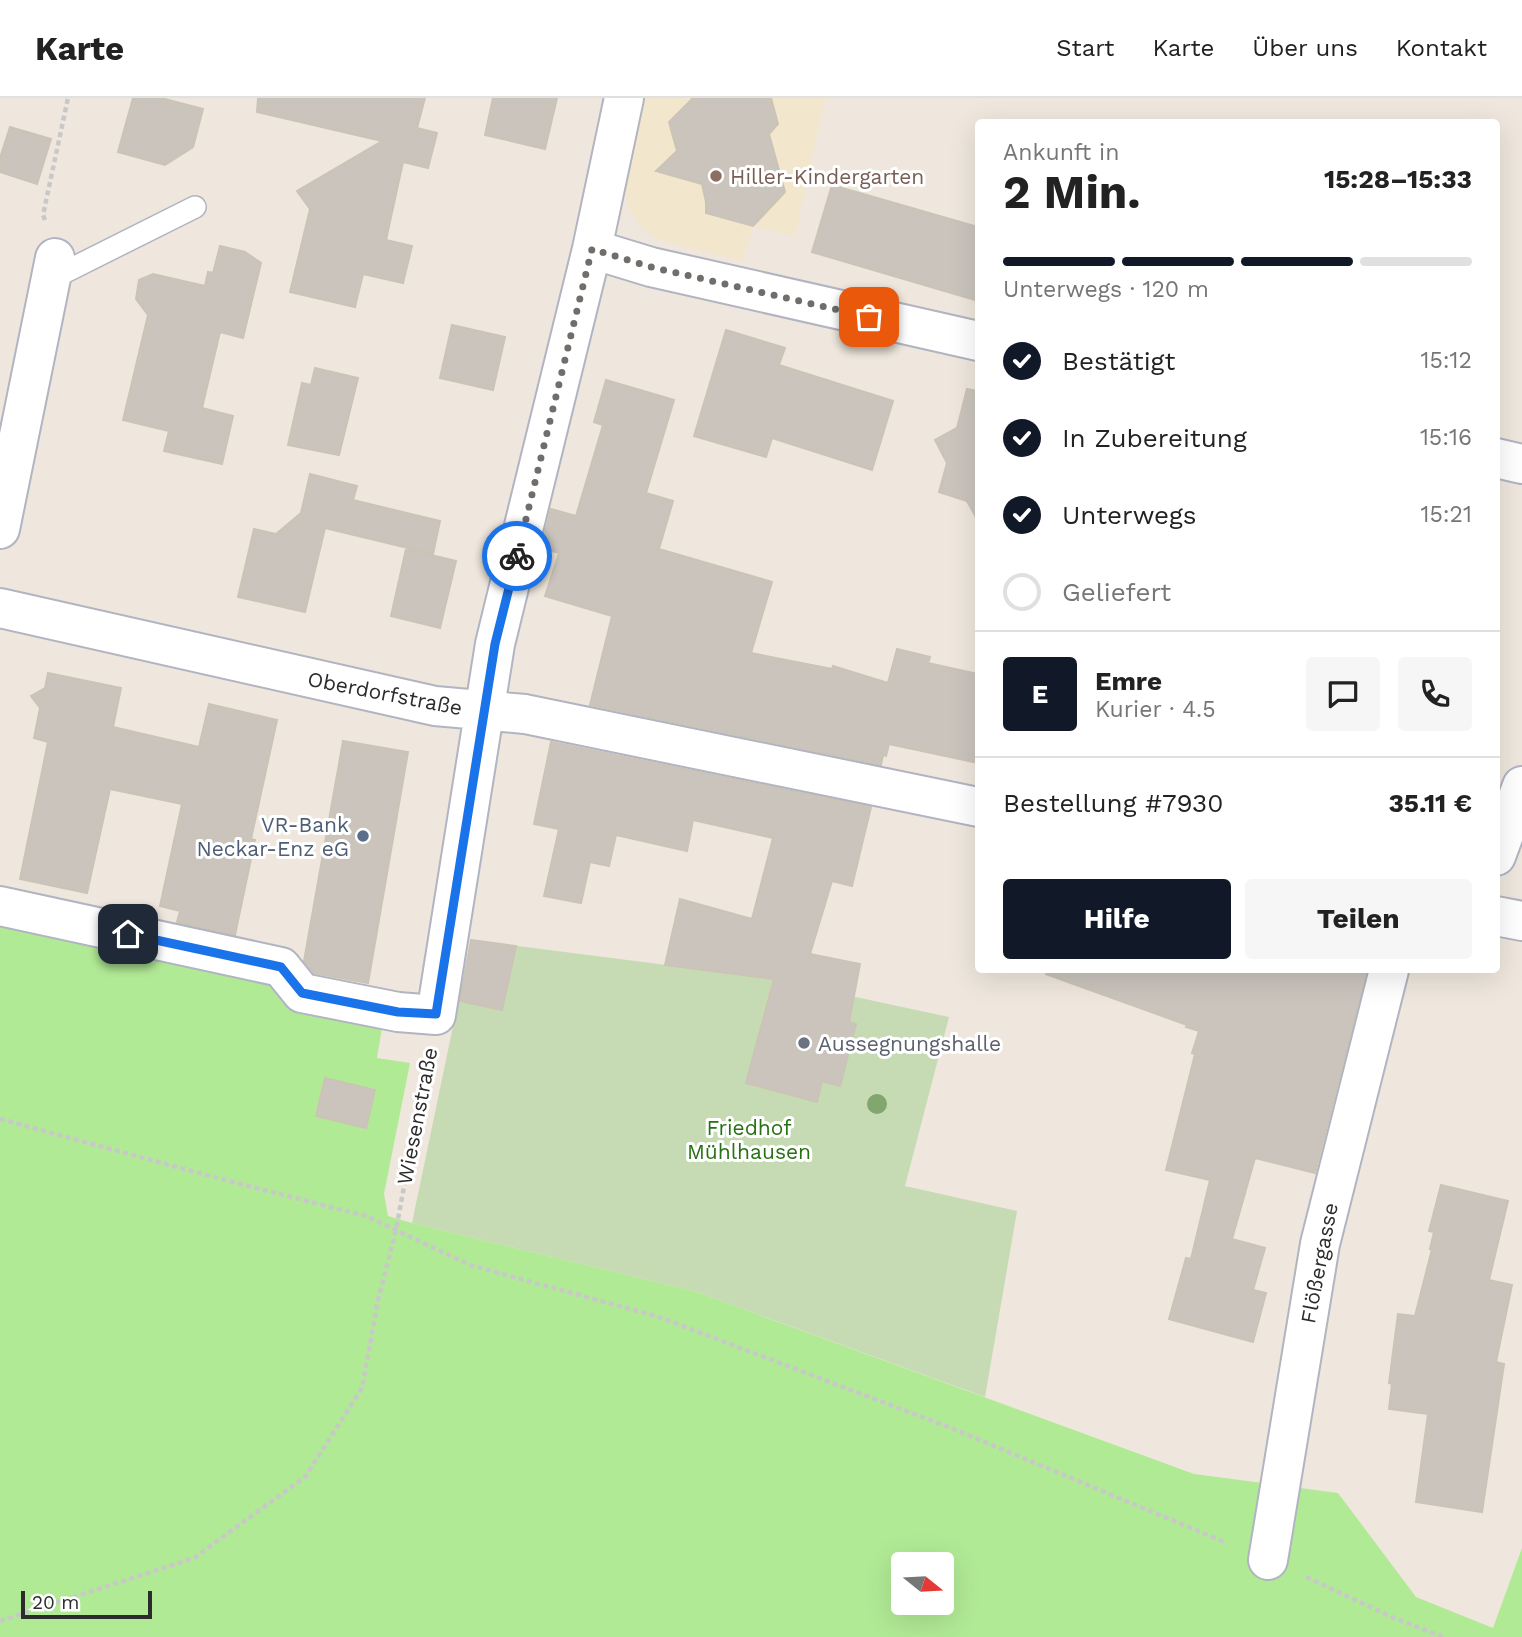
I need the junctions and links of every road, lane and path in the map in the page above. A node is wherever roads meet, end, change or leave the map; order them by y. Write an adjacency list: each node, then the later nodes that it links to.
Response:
1 (68, 98): 5 (path)
2 (624, 98): 4 (street)
3 (195, 207): 5 (lane)
4 (592, 249): 6 (street); 11 (street)
5 (53, 269): 9 (street)
6 (975, 340)
7 (1500, 459): 8 (street)
8 (1522, 464)
9 (0, 528)
10 (0, 608): 11 (street, Oberdorfstraße)
11 (485, 710): 13 (street, Oberdorfstraße); 19 (street)
12 (1522, 786): 14 (street)
13 (975, 806)
14 (1500, 845)
15 (0, 906): 19 (street)
16 (1500, 917): 17 (street)
17 (1522, 921)
18 (1389, 973): 22 (street, Flößergasse)
19 (436, 1014): 21 (path, Wiesenstraße)
20 (0, 1119): 21 (path)
21 (396, 1230): 22 (path); 23 (path, Wiesenstraße)
22 (1268, 1560): 24 (path)
23 (0, 1622)
24 (1443, 1637)

